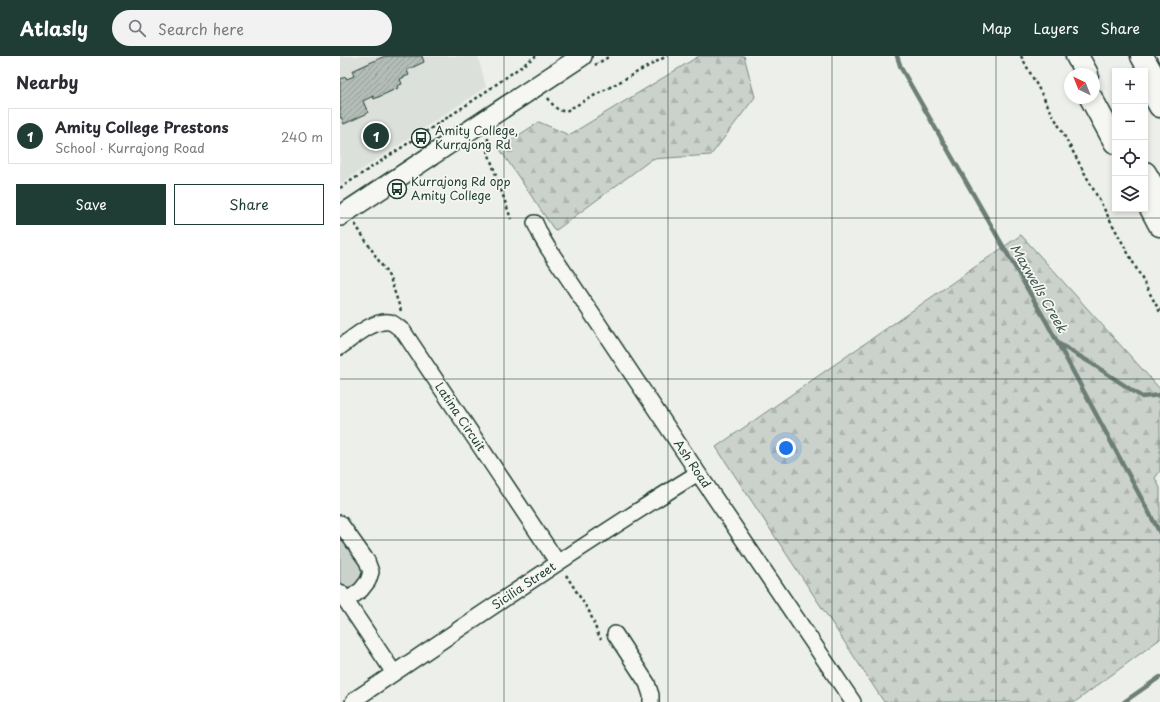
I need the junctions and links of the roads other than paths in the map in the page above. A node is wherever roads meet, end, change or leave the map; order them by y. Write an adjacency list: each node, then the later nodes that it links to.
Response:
1 (565, 56): 20 (main road)
2 (582, 56): 21 (main road)
3 (1068, 56): 7 (highway)
4 (1077, 56): 8 (highway)
5 (1132, 56): 9 (highway)
6 (1142, 56): 11 (highway)
7 (1075, 68)
8 (1084, 68)
9 (1138, 68)
10 (1148, 84): 14 (highway)
11 (1160, 88)
12 (1100, 96): 15 (highway)
13 (1094, 104): 16 (highway)
14 (1160, 106)
15 (1112, 117)
16 (1114, 140)
17 (1147, 176): 18 (highway)
18 (1160, 199)
19 (1148, 203): 23 (highway)
20 (340, 205)
21 (347, 219)
22 (535, 223): 25 (street, Ash Road)
23 (1160, 225)
24 (340, 346): 27 (street, Latina Circuit)
25 (698, 473): 27 (street, Sicilia Street); 33 (street, Ash Road)
26 (340, 523): 28 (street)
27 (558, 563): 30 (street, Sicilia Street)
28 (343, 597): 30 (street)
29 (615, 634): 32 (street)
30 (394, 673): 31 (street, Sicilia Street)
31 (353, 702)
32 (651, 702)
33 (853, 702)

